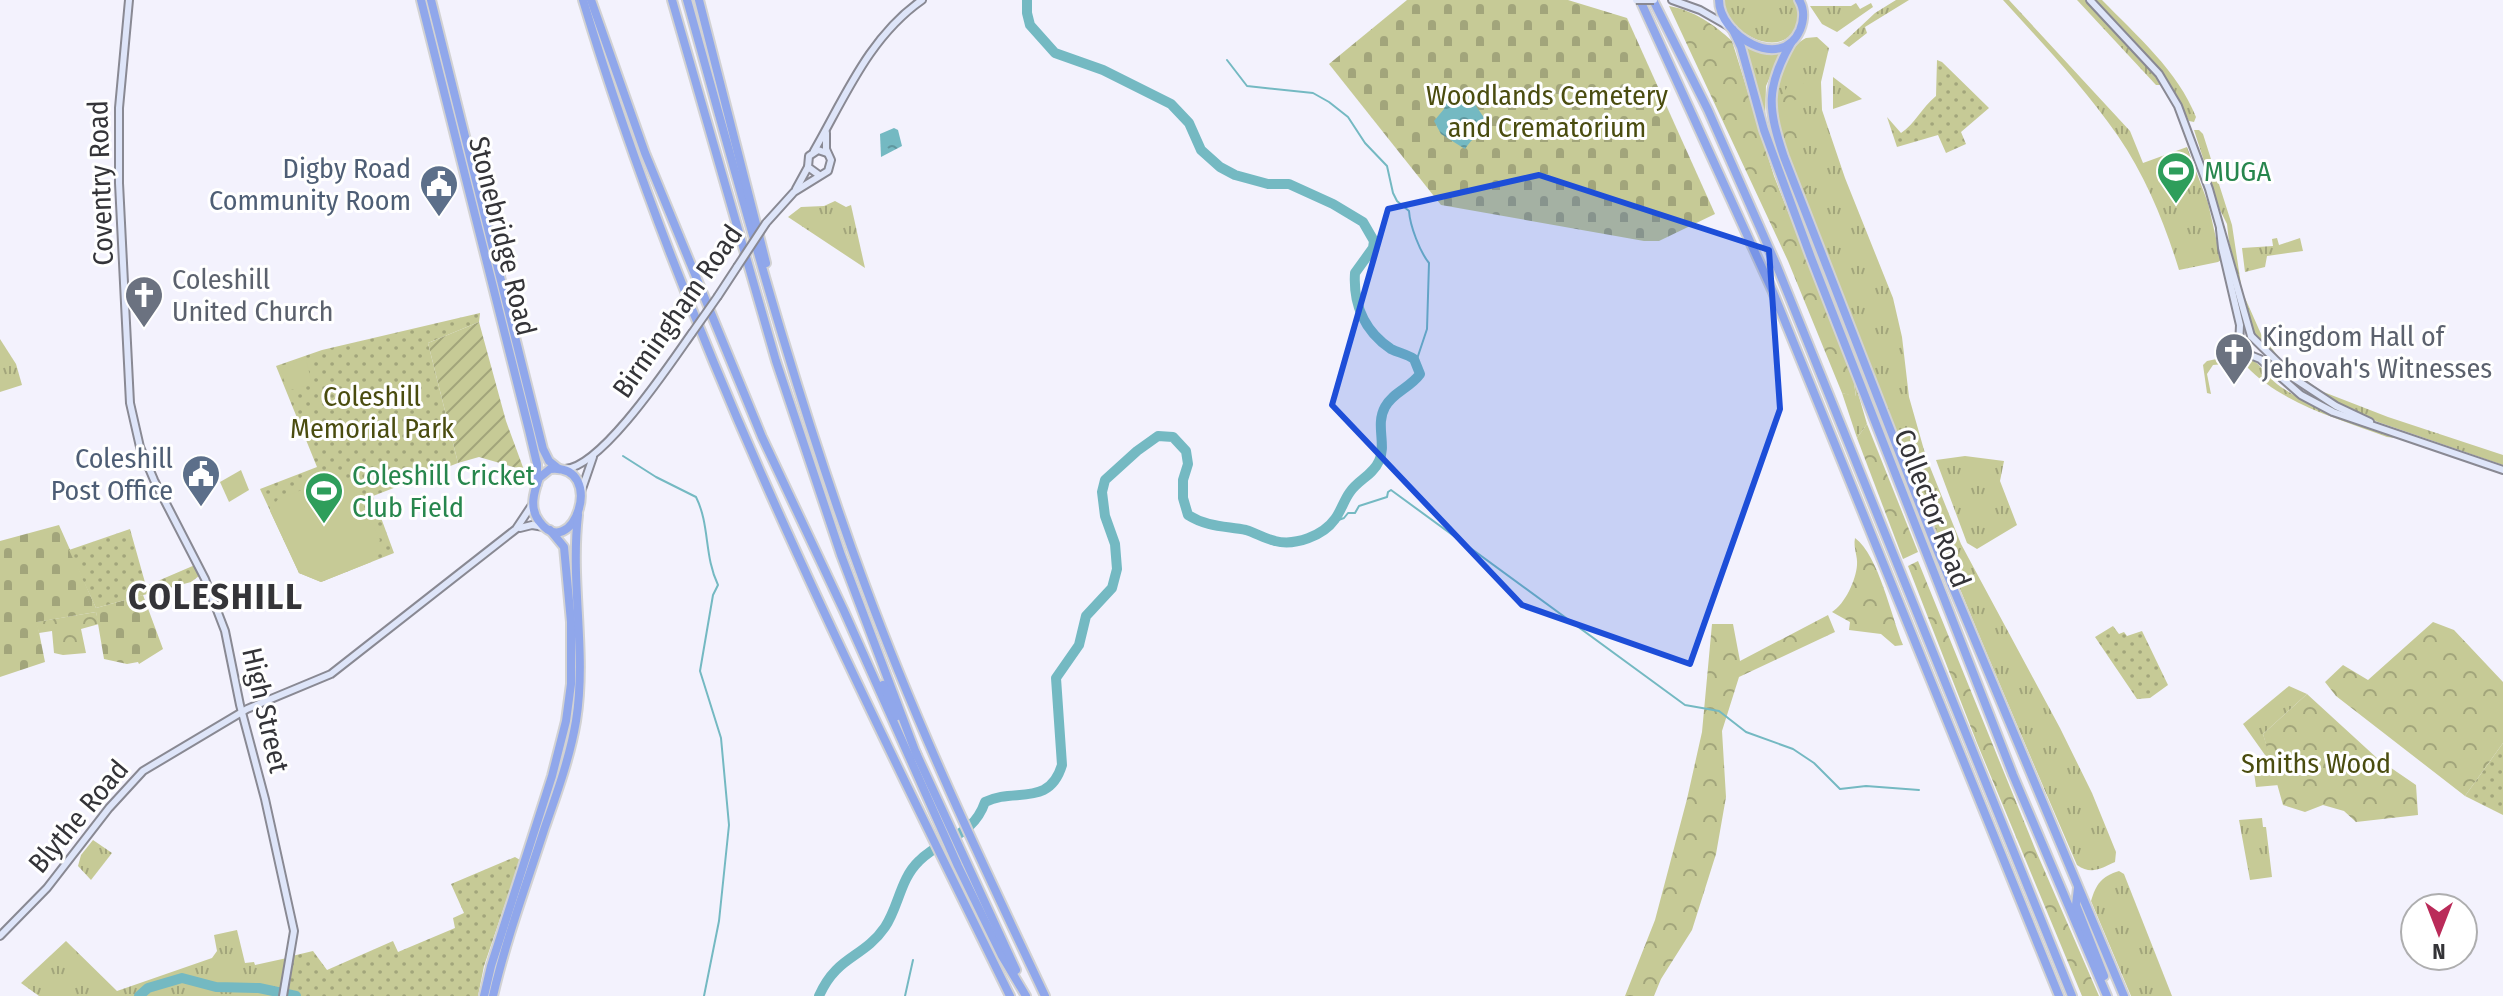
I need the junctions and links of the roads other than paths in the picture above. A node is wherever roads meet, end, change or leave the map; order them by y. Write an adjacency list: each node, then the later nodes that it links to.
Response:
1 (129, 0): 29 (main road, Coventry Road)
2 (421, 0): 34 (highway, Stonebridge Road)
3 (431, 0): 32 (highway, Stonebridge Road)
4 (583, 0): 50 (highway)
5 (591, 0): 40 (highway)
6 (672, 0): 42 (highway)
7 (687, 0): 28 (highway)
8 (699, 0): 28 (highway)
9 (922, 0): 18 (main road)
10 (1638, 0): 11 (main road, bridge); 52 (highway)
11 (1654, 0): 53 (highway)
12 (1672, 0): 16 (main road)
13 (1719, 0): 16 (highway, Collector Road)
14 (2090, 0): 24 (main road)
15 (1801, 1): 17 (highway, Collector Road)
16 (1730, 28): 17 (highway); 54 (highway, Collector Road)
17 (1793, 41): 44 (highway, Collector Road)
18 (826, 130): 19 (main road); 20 (main road)
19 (814, 151): 20 (main road); 21 (main road)
20 (829, 156): 22 (main road)
21 (808, 167): 22 (main road); 23 (main road, Birmingham Road)
22 (819, 175): 23 (main road, Birmingham Road)
23 (794, 192): 31 (main road, Birmingham Road, bridge)
24 (2220, 229): 25 (main road); 26 (main road)
25 (2253, 339): 26 (main road); 27 (main road); 30 (main road)
26 (2240, 340): 27 (main road)
27 (2248, 354): 30 (main road)
28 (787, 356): 51 (highway)
29 (127, 365): 41 (main road, High Street)
30 (2384, 429): 33 (main road)
31 (594, 454): 32 (main road, Birmingham Road); 35 (main road, Birmingham Road)
32 (560, 469): 34 (highway); 35 (highway)
33 (2503, 470)
34 (537, 484): 36 (highway)
35 (581, 496): 37 (highway)
36 (533, 501): 38 (main road); 39 (highway)
37 (578, 515): 39 (highway); 49 (highway)
38 (516, 529): 39 (main road); 41 (main road)
39 (548, 529): 48 (highway)
40 (844, 611): 42 (highway); 43 (highway)
41 (241, 712): 45 (main road, Blythe Road); 47 (main road, High Street)
42 (917, 756): 43 (highway)
43 (940, 818): 46 (highway)
44 (2078, 887): 54 (highway); 55 (highway, Collector Road)
45 (0, 936)
46 (1025, 995)
47 (283, 996)
48 (484, 996)
49 (493, 996)
50 (1010, 996)
51 (1045, 996)
52 (2059, 996)
53 (2072, 996)
54 (2109, 996)
55 (2124, 996)

